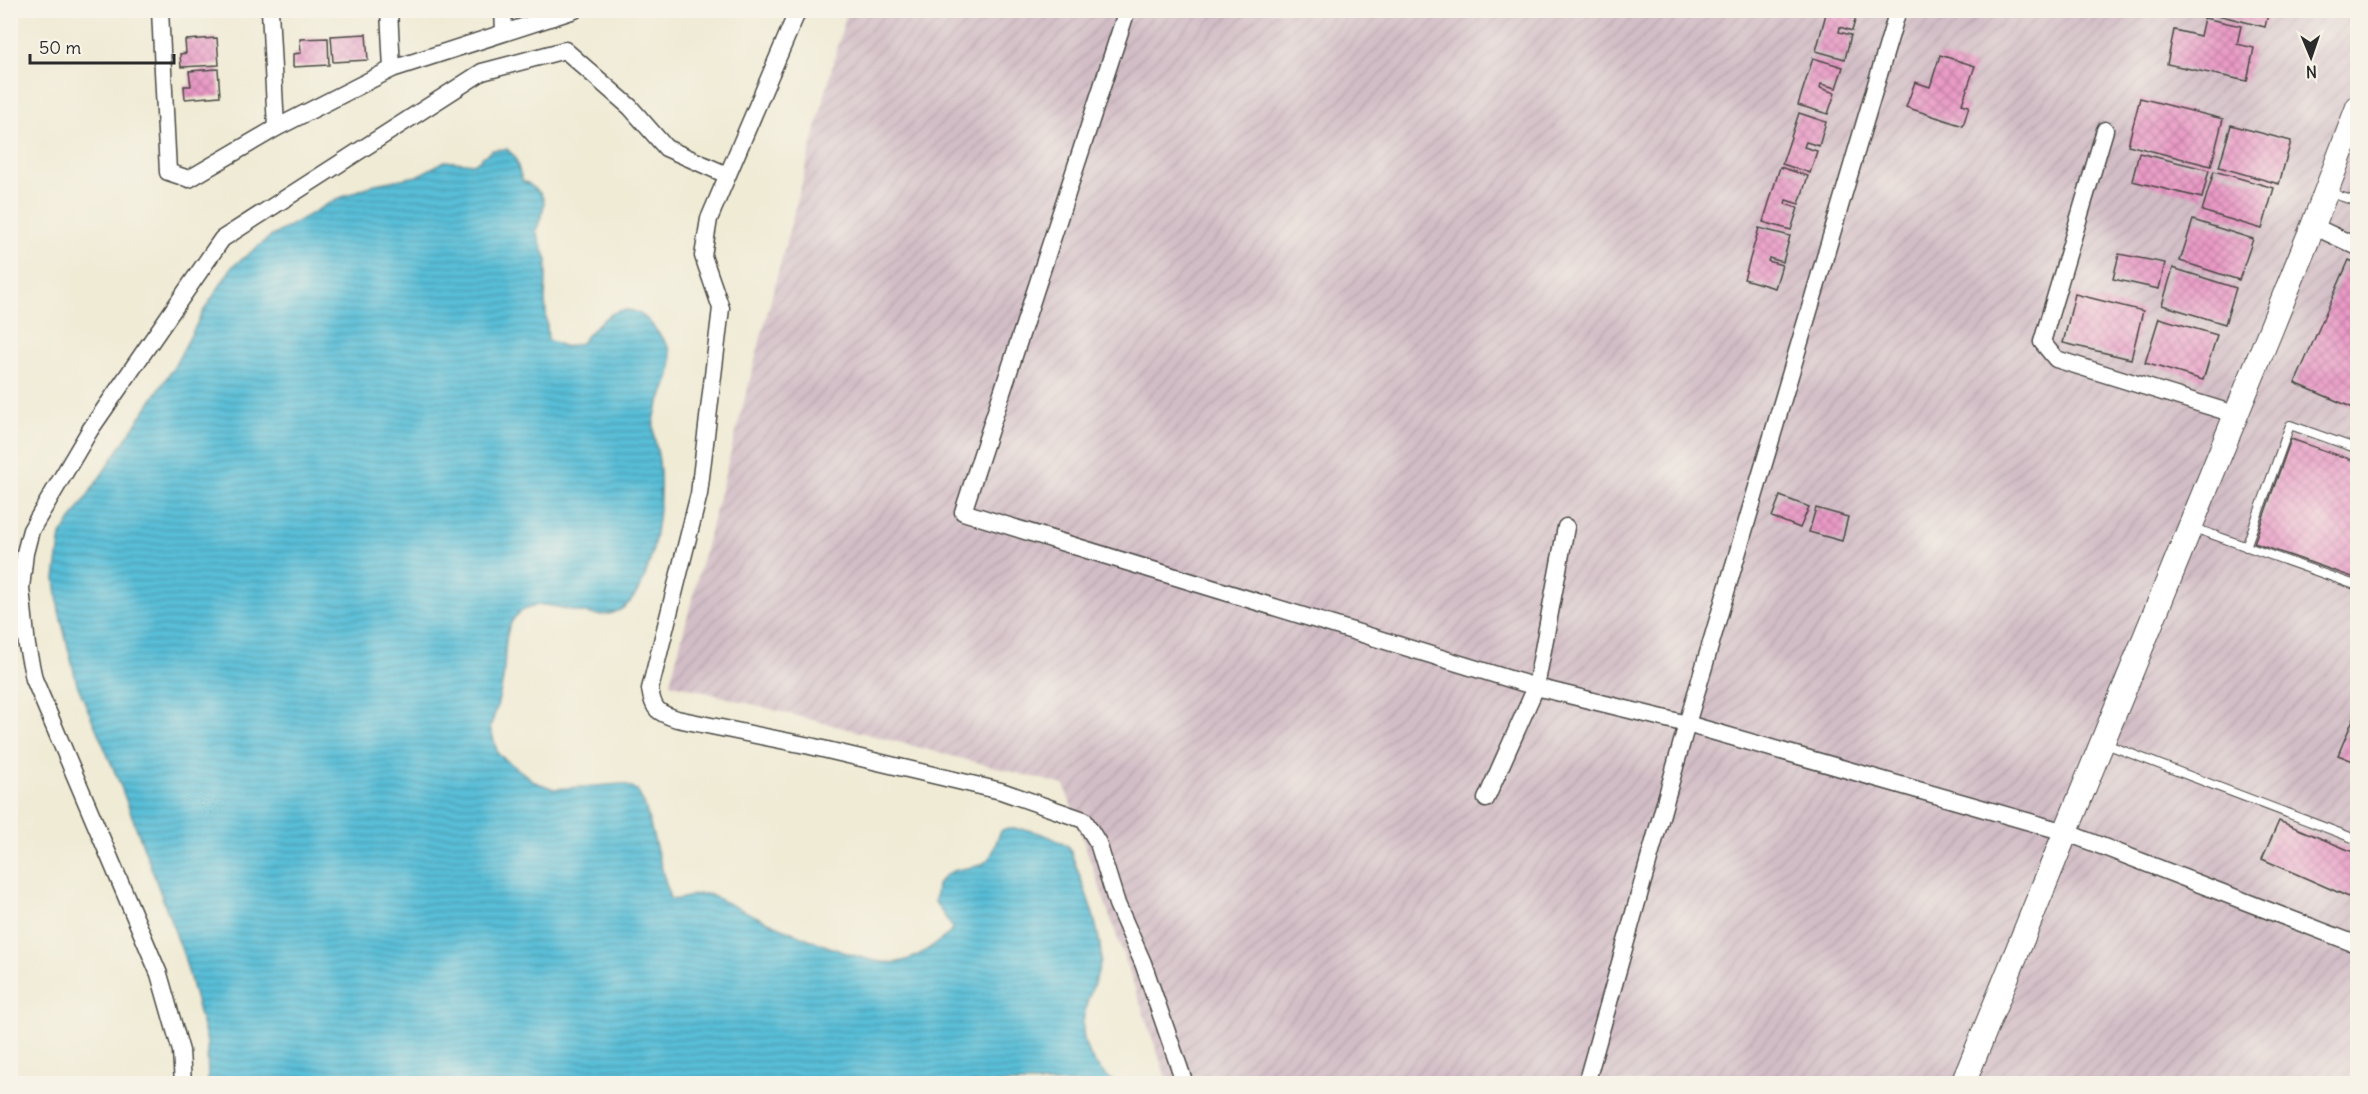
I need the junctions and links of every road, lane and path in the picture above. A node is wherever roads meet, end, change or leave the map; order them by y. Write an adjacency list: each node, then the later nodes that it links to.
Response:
1 (160, 10): 12 (street)
2 (270, 10): 12 (street)
3 (389, 10): 10 (street)
4 (503, 10): 9 (street)
5 (575, 10): 9 (street)
6 (798, 10): 14 (street)
7 (1127, 10): 25 (street)
8 (1898, 10): 26 (street)
9 (504, 31): 10 (street)
10 (392, 69): 12 (street)
11 (2358, 107): 15 (street)
12 (276, 128)
13 (2105, 130): 19 (street)
14 (727, 175): 32 (street); 33 (street)
15 (2326, 191): 16 (lane); 17 (street)
16 (2358, 202)
17 (2313, 226): 18 (street); 19 (street)
18 (2358, 247)
19 (2235, 414): 21 (street)
20 (2358, 448): 23 (lane)
21 (2189, 526): 23 (lane); 27 (street)
22 (1566, 527): 25 (street)
23 (2247, 547): 24 (lane)
24 (2358, 586)
25 (1536, 687): 26 (street); 28 (street)
26 (1687, 724): 29 (street); 34 (street)
27 (2101, 742): 29 (street); 30 (lane)
28 (1486, 800)
29 (2065, 832): 31 (street); 35 (street)
30 (2358, 840)
31 (2358, 945)
32 (183, 1083)
33 (1185, 1083)
34 (1586, 1083)
35 (1963, 1083)

